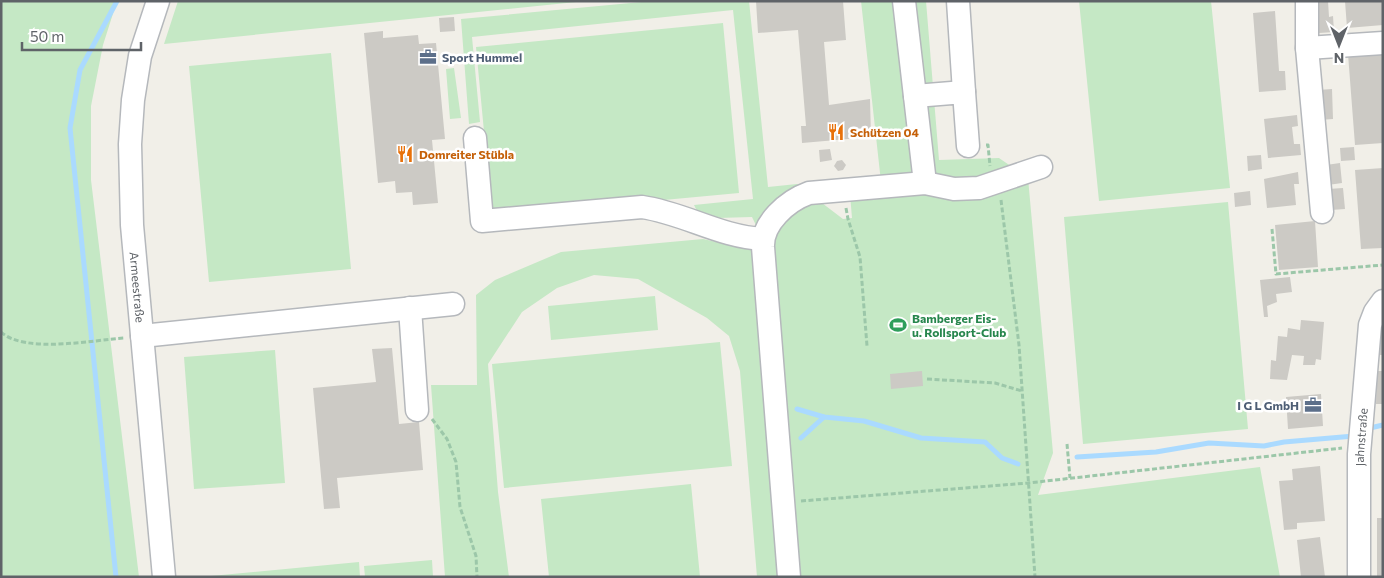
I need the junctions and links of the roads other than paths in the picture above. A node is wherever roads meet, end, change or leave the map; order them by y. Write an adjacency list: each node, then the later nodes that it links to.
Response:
1 (158, 1): 18 (street, Armeestraße)
2 (904, 1): 8 (street)
3 (958, 1): 7 (street)
4 (1306, 1): 6 (street)
5 (1383, 43): 6 (street)
6 (1307, 48): 13 (street)
7 (964, 92): 8 (street); 10 (street)
8 (915, 96): 12 (street)
9 (475, 138): 14 (street)
10 (968, 146)
11 (1041, 168): 12 (street)
12 (925, 183): 14 (street)
13 (1322, 212)
14 (763, 239): 21 (street)
15 (1383, 301): 22 (street, Jahnstraße)
16 (453, 304): 17 (street)
17 (410, 308): 18 (street); 19 (street)
18 (142, 336): 20 (street, Armeestraße)
19 (417, 410)
20 (164, 577)
21 (789, 577)
22 (1359, 577)

